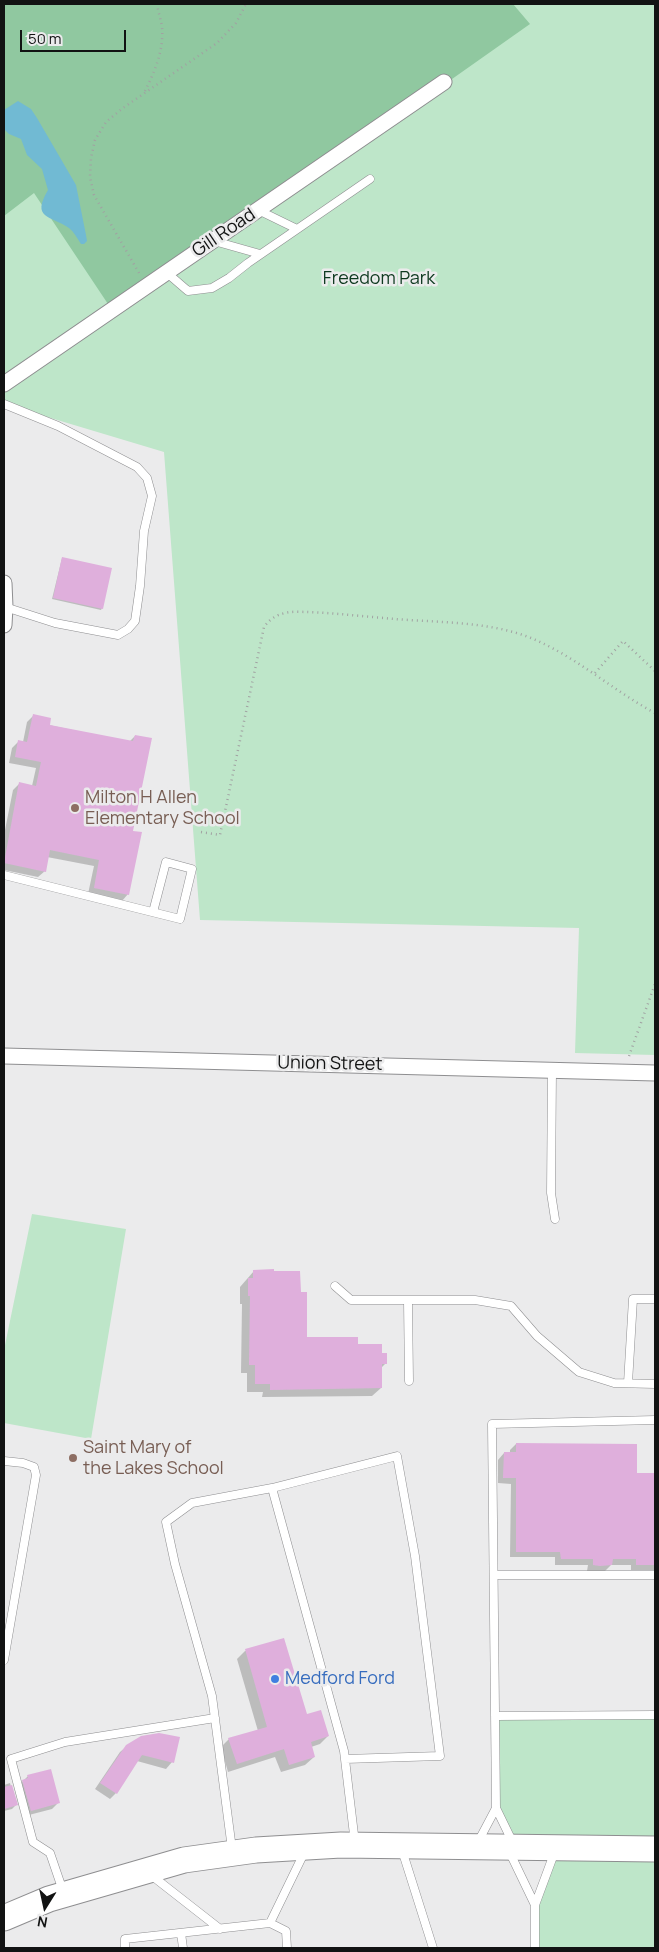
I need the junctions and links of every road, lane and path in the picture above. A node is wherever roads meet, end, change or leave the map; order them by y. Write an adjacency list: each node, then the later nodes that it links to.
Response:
1 (157, 4): 4 (path)
2 (246, 4): 4 (path)
3 (444, 82): 6 (street, Gill Road)
4 (145, 93): 11 (path)
5 (370, 179): 7 (lane)
6 (258, 210): 7 (lane); 8 (street, Gill Road)
7 (297, 228): 9 (lane)
8 (212, 241): 9 (lane); 10 (street, Gill Road)
9 (260, 254): 10 (lane)
10 (166, 272): 11 (street, Gill Road)
11 (146, 286): 12 (street, Gill Road)
12 (4, 384)
13 (4, 404): 15 (lane)
14 (4, 583): 15 (street)
15 (5, 607): 16 (street)
16 (4, 625)
17 (655, 671): 18 (path)
18 (595, 674): 19 (path); 20 (path)
19 (655, 713)
20 (201, 832)
21 (4, 876): 22 (lane)
22 (153, 912): 22 (lane)
23 (655, 984): 25 (path)
24 (4, 1056): 26 (street, Union Street)
25 (629, 1056)
26 (552, 1070): 27 (street, Union Street); 28 (lane)
27 (655, 1073)
28 (555, 1219)
29 (335, 1286): 31 (lane)
30 (655, 1299): 33 (lane)
31 (408, 1301): 32 (lane); 33 (lane)
32 (409, 1381)
33 (628, 1383): 34 (lane)
34 (655, 1384)
35 (655, 1420): 38 (lane)
36 (4, 1462): 40 (lane)
37 (272, 1488): 43 (lane); 44 (lane); 44 (lane)
38 (494, 1575): 39 (lane); 42 (lane)
39 (655, 1575)
40 (4, 1660)
41 (655, 1715): 42 (lane)
42 (495, 1716): 45 (lane)
43 (215, 1718): 53 (lane); 55 (lane)
44 (345, 1759): 46 (lane)
45 (496, 1808): 48 (lane); 50 (lane)
46 (356, 1845): 47 (highway); 49 (highway)
47 (401, 1845): 48 (highway); 64 (lane)
48 (475, 1846): 50 (highway)
49 (307, 1847): 53 (highway); 58 (lane)
50 (511, 1847): 51 (highway); 56 (lane)
51 (556, 1848): 52 (highway); 56 (lane)
52 (655, 1849)
53 (233, 1854): 54 (highway)
54 (146, 1871): 55 (highway); 59 (lane)
55 (64, 1894): 57 (highway)
56 (535, 1906): 65 (lane)
57 (4, 1918)
58 (270, 1923): 59 (lane); 63 (lane)
59 (220, 1929): 60 (lane)
60 (181, 1933): 61 (lane); 62 (lane)
61 (125, 1948)
62 (183, 1948)
63 (287, 1948)
64 (433, 1948)
65 (536, 1948)

